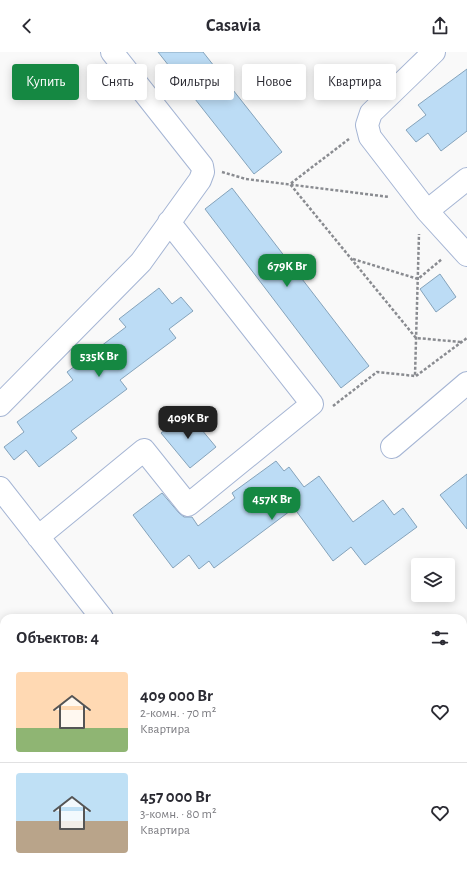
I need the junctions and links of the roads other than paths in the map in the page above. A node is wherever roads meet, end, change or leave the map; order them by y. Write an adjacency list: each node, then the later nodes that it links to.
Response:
1 (112, 52): 5 (lane)
2 (434, 52): 4 (lane)
3 (467, 179): 4 (lane)
4 (423, 206): 6 (lane)
5 (169, 222): 8 (lane); 11 (lane)
6 (463, 250)
7 (467, 384): 9 (lane)
8 (0, 405)
9 (392, 447)
10 (0, 488): 11 (lane)
11 (38, 537): 12 (lane)
12 (99, 614)

